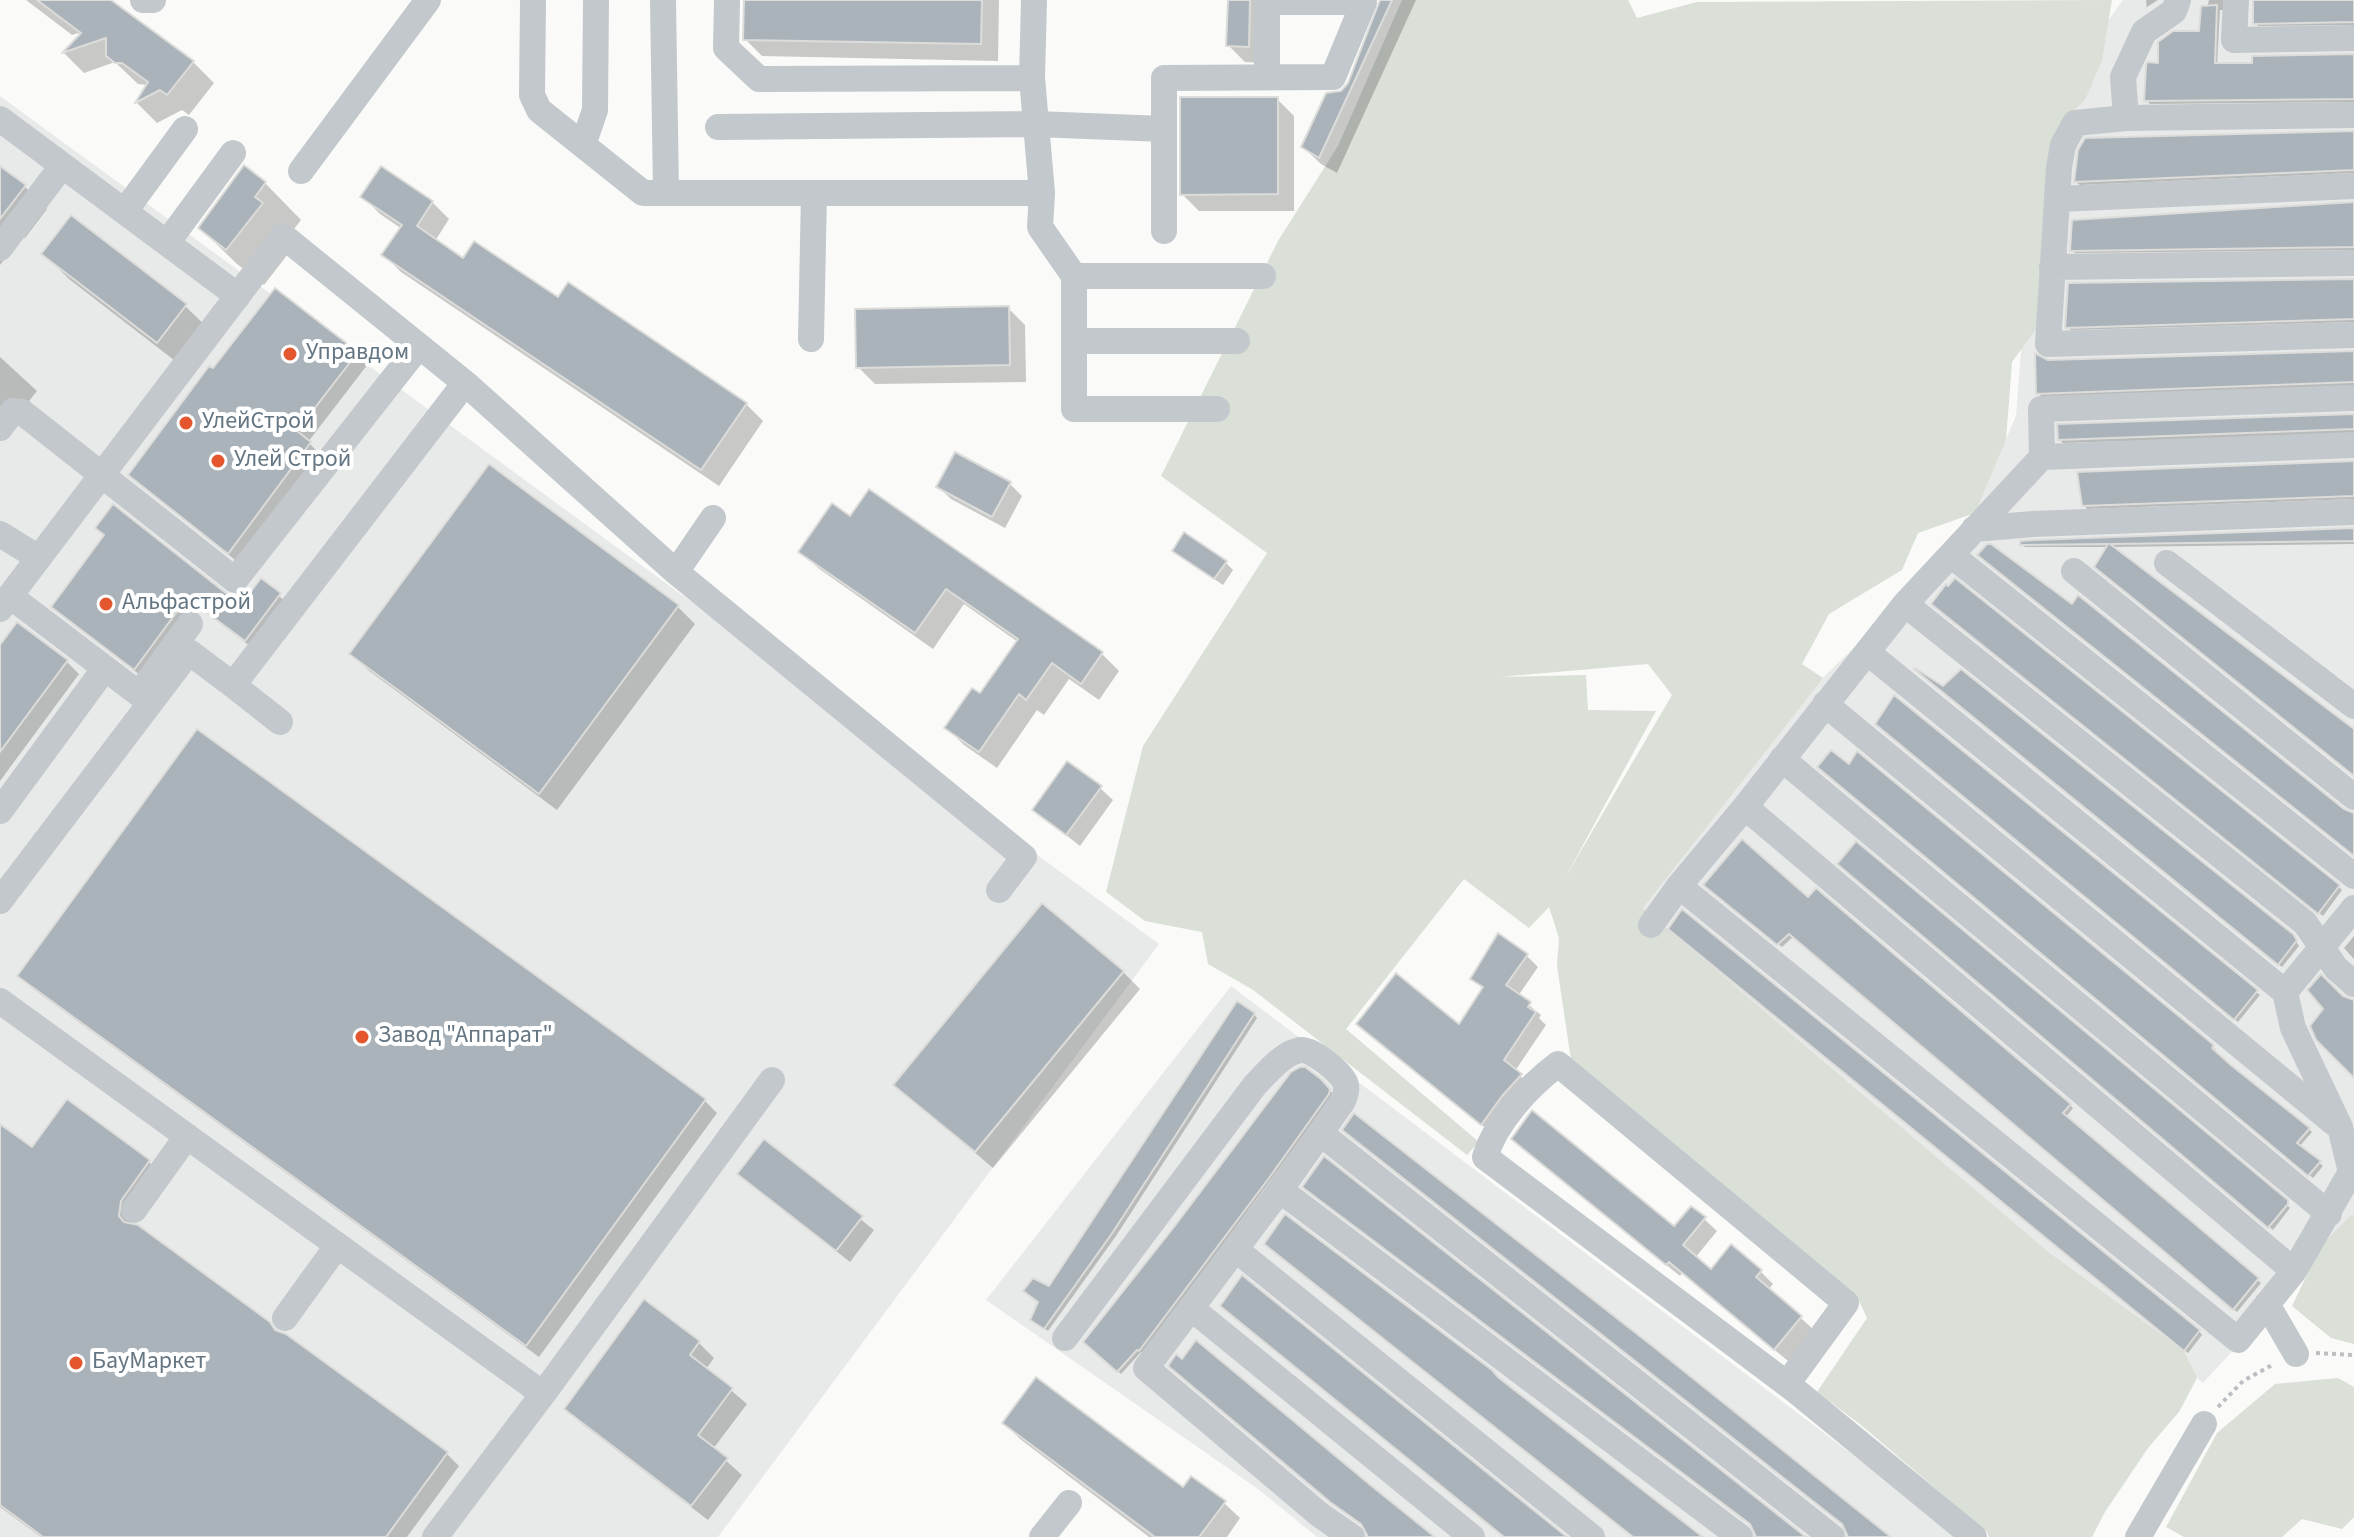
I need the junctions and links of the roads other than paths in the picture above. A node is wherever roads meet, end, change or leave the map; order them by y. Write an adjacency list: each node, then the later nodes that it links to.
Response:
1 (143, 0): 2 (street)
2 (153, 0)
3 (428, 0): 24 (street)
4 (533, 0): 21 (street)
5 (596, 0): 21 (street)
6 (663, 0): 26 (street)
7 (727, 0): 13 (street)
8 (1034, 0): 13 (street)
9 (2178, 0): 15 (street)
10 (2236, 0): 11 (street)
11 (2354, 38)
12 (1267, 77): 20 (street)
13 (1032, 78): 17 (street)
14 (2354, 115): 15 (street)
15 (2126, 118): 29 (street)
16 (0, 119): 23 (street)
17 (1036, 124): 18 (street); 20 (street); 28 (street)
18 (718, 127)
19 (185, 129): 30 (street)
20 (1164, 129): 31 (street)
21 (583, 145): 26 (street)
22 (233, 153): 33 (street)
23 (62, 166): 30 (street); 32 (street)
24 (301, 171)
25 (2354, 186): 29 (street)
26 (666, 193): 27 (street)
27 (814, 193): 28 (street); 40 (street)
28 (1042, 193): 36 (street)
29 (2058, 199): 35 (street)
30 (125, 211): 33 (street)
31 (1164, 231)
32 (2, 240)
33 (167, 243): 38 (street)
34 (2354, 263): 35 (street)
35 (2052, 267): 39 (street)
36 (1074, 276): 37 (street); 41 (street)
37 (1263, 276)
38 (238, 296): 43 (street); 50 (street)
39 (2354, 335)
40 (811, 339)
41 (1074, 341): 42 (street); 46 (street)
42 (1237, 341)
43 (419, 346): 44 (street); 50 (street)
44 (465, 383): 59 (street); 65 (street)
45 (2354, 398): 49 (street)
46 (1217, 409)
47 (0, 427): 50 (street)
48 (2354, 445): 49 (street)
49 (2042, 457): 53 (street)
50 (102, 473): 56 (street)
51 (2354, 512): 53 (street)
52 (713, 518): 59 (street)
53 (1974, 529): 55 (street)
54 (0, 534): 56 (street)
55 (1951, 555): 61 (street); 73 (street)
56 (39, 558): 60 (street)
57 (2167, 563): 67 (street)
58 (2074, 571): 70 (street)
59 (676, 572): 75 (street)
60 (5, 602): 64 (street)
61 (1905, 604): 63 (street); 79 (street)
62 (190, 624): 64 (street)
63 (1867, 652): 66 (street); 81 (street)
64 (105, 668): 72 (street)
65 (233, 685): 68 (street); 76 (street)
66 (1825, 704): 69 (street); 84 (street)
67 (2354, 706)
68 (280, 722)
69 (1782, 759): 71 (street); 90 (street)
70 (2354, 797)
71 (1745, 807): 74 (street); 93 (street)
72 (0, 811)
73 (2354, 876)
74 (1679, 886): 78 (street); 94 (street)
75 (999, 890)
76 (0, 901)
77 (2354, 908): 79 (street)
78 (1651, 925)
79 (2321, 946): 80 (street); 81 (street)
80 (2354, 984)
81 (2285, 992): 84 (street)
82 (4, 1012): 86 (street)
83 (772, 1080): 100 (street)
84 (2340, 1127): 87 (street)
85 (1320, 1133): 88 (street); 97 (street); 110 (street)
86 (187, 1136): 89 (street); 91 (street)
87 (2353, 1172): 90 (street)
88 (1280, 1190): 92 (street); 109 (street)
89 (134, 1210)
90 (2329, 1214): 93 (street)
91 (337, 1246): 96 (street); 100 (street)
92 (1235, 1249): 95 (street); 108 (street)
93 (2294, 1271): 94 (street)
94 (2267, 1304): 98 (street)
95 (1191, 1308): 106 (street); 107 (street)
96 (285, 1318)
97 (1065, 1338)
98 (2296, 1354)
99 (1787, 1384): 99 (street); 111 (street)
100 (543, 1394): 104 (street)
101 (2204, 1424): 103 (street)
102 (1069, 1503): 105 (street)
103 (2149, 1533)
104 (435, 1537)
105 (1042, 1537)
106 (1352, 1537)
107 (1472, 1537)
108 (1592, 1537)
109 (1740, 1537)
110 (1832, 1537)
111 (1974, 1537)

